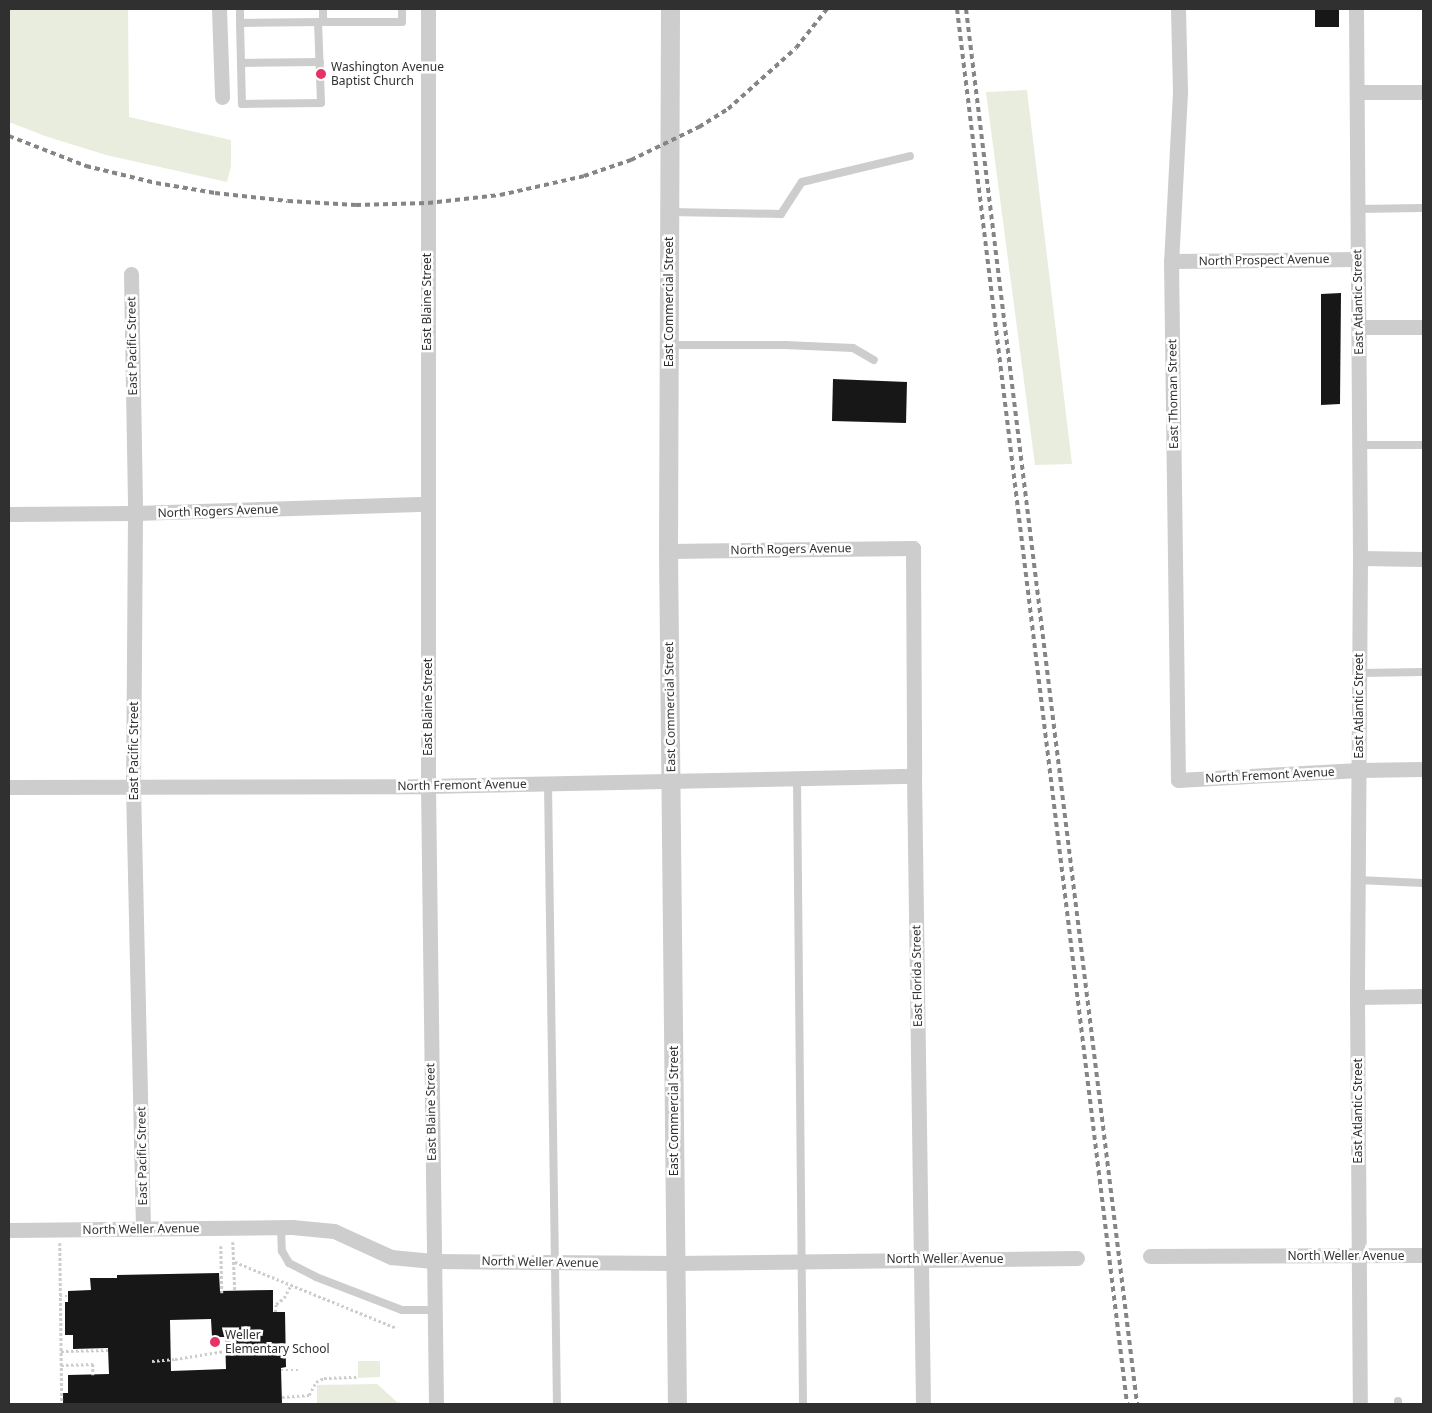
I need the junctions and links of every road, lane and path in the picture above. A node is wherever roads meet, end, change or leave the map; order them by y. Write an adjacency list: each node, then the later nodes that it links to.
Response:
1 (219, 9): 12 (street)
2 (240, 9): 10 (lane)
3 (322, 9): 9 (lane)
4 (402, 9): 9 (lane)
5 (428, 9): 29 (street, East Blaine Street)
6 (670, 9): 19 (street, East Commercial Street)
7 (1178, 9): 21 (street, East Thoman Street)
8 (1356, 9): 13 (street, East Atlantic Street)
9 (321, 22): 10 (lane); 11 (lane)
10 (240, 23): 12 (lane)
11 (320, 62): 12 (lane); 12 (lane)
12 (233, 68): 15 (street)
13 (1357, 92): 14 (street); 18 (street, East Atlantic Street)
14 (1423, 92)
15 (222, 97)
16 (910, 156): 19 (lane)
17 (1423, 208): 18 (lane)
18 (1357, 209): 20 (street, East Atlantic Street)
19 (670, 212): 25 (street, East Commercial Street)
20 (1357, 259): 21 (street, North Prospect Avenue); 23 (street, East Atlantic Street)
21 (1171, 261): 42 (street, East Thoman Street)
22 (131, 274): 30 (street, East Pacific Street)
23 (1359, 327): 24 (street); 27 (street, East Atlantic Street)
24 (1423, 327)
25 (669, 345): 26 (lane); 33 (street, East Commercial Street)
26 (874, 360)
27 (1360, 445): 28 (lane); 34 (street, East Atlantic Street)
28 (1423, 445)
29 (427, 504): 30 (street, North Rogers Avenue); 45 (street, East Blaine Street)
30 (135, 513): 31 (street, North Rogers Avenue); 47 (street, East Pacific Street)
31 (9, 514)
32 (914, 548): 33 (street, North Rogers Avenue); 40 (street, East Florida Street)
33 (668, 551): 43 (street, East Commercial Street)
34 (1360, 558): 35 (street); 37 (street, East Atlantic Street)
35 (1423, 558)
36 (1423, 672): 37 (lane)
37 (1360, 673): 39 (street, East Atlantic Street)
38 (1423, 769): 39 (street, North Fremont Avenue)
39 (1359, 770): 42 (street, North Fremont Avenue); 48 (street, East Atlantic Street)
40 (914, 776): 41 (street, North Fremont Avenue); 62 (street, East Florida Street)
41 (797, 779): 43 (street, North Fremont Avenue); 64 (lane)
42 (1178, 780)
43 (671, 782): 44 (street, North Fremont Avenue); 67 (street, East Commercial Street)
44 (548, 784): 45 (street, North Fremont Avenue); 66 (lane)
45 (428, 786): 47 (street, North Fremont Avenue); 63 (street, East Blaine Street)
46 (9, 787): 47 (street, North Fremont Avenue)
47 (133, 787): 53 (street, East Pacific Street)
48 (1358, 880): 49 (lane); 51 (street, East Atlantic Street)
49 (1423, 883)
50 (1423, 996): 51 (street)
51 (1357, 997): 60 (street, East Atlantic Street)
52 (281, 1227): 54 (street, North Weller Avenue); 63 (street, North Weller Avenue); 73 (lane)
53 (143, 1228): 54 (street, North Weller Avenue); 55 (street, North Weller Avenue)
54 (233, 1228): 65 (path)
55 (9, 1230)
56 (60, 1243): 71 (path)
57 (221, 1246): 70 (path)
58 (1423, 1255): 60 (street, North Weller Avenue)
59 (1150, 1256): 60 (street, North Weller Avenue)
60 (1359, 1256): 92 (street, East Atlantic Street)
61 (1078, 1258): 62 (street, North Weller Avenue)
62 (921, 1259): 64 (street, North Weller Avenue); 91 (street, East Florida Street)
63 (433, 1261): 66 (street, North Weller Avenue); 73 (street, East Blaine Street)
64 (802, 1261): 67 (street, North Weller Avenue); 90 (lane)
65 (235, 1262): 68 (path); 69 (path)
66 (556, 1262): 67 (street, North Weller Avenue); 88 (lane)
67 (675, 1263): 89 (street, East Commercial Street)
68 (291, 1285): 74 (path); 75 (path)
69 (235, 1291)
70 (222, 1293)
71 (60, 1296): 72 (path); 77 (path)
72 (68, 1296)
73 (434, 1310): 87 (street, East Blaine Street)
74 (275, 1312)
75 (397, 1328)
76 (108, 1350): 77 (path)
77 (61, 1351): 80 (path)
78 (225, 1351): 79 (path)
79 (152, 1361)
80 (61, 1365): 83 (path); 86 (path)
81 (281, 1370): 82 (path)
82 (298, 1370)
83 (93, 1375)
84 (358, 1376): 85 (path)
85 (282, 1396)
86 (62, 1404)
87 (436, 1404)
88 (557, 1404)
89 (677, 1404)
90 (803, 1404)
91 (923, 1404)
92 (1360, 1404)

